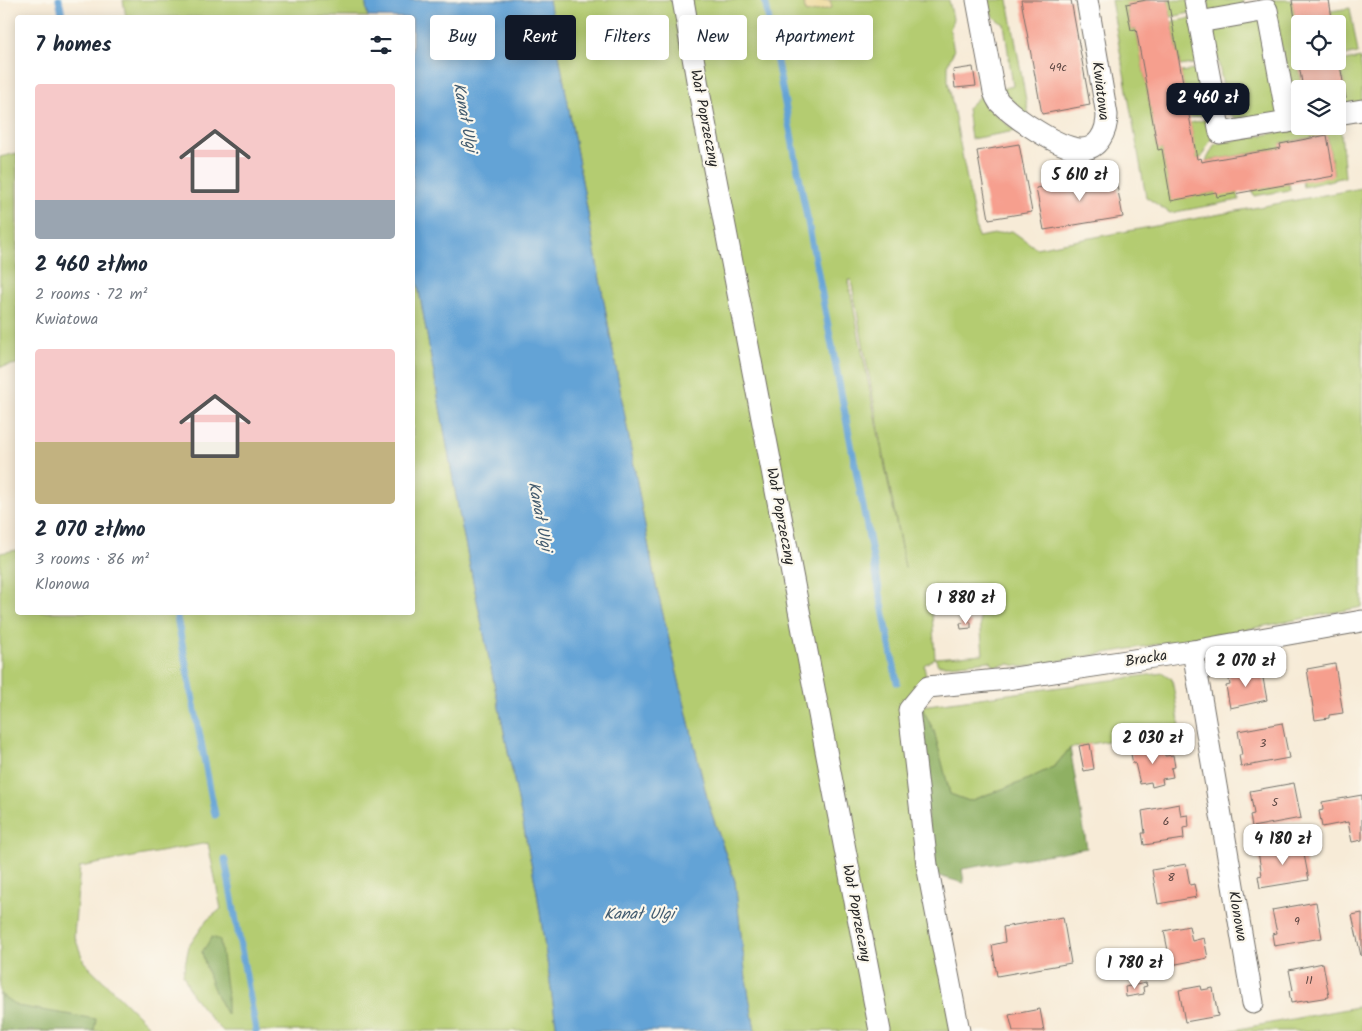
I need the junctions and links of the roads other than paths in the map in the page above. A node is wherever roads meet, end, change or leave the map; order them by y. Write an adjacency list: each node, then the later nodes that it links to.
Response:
1 (683, 0): 13 (street, Wał Poprzeczny)
2 (977, 0): 3 (street, Kwiatowa)
3 (1087, 0)
4 (1195, 0): 5 (street)
5 (1199, 22): 6 (street); 9 (street)
6 (1291, 109)
7 (1362, 110): 8 (street)
8 (1346, 113)
9 (1291, 121)
10 (1362, 621): 11 (street, Bracka)
11 (1193, 651): 12 (street, Klonowa); 14 (street, Bracka)
12 (1254, 1003)
13 (880, 1031)
14 (959, 1031)

